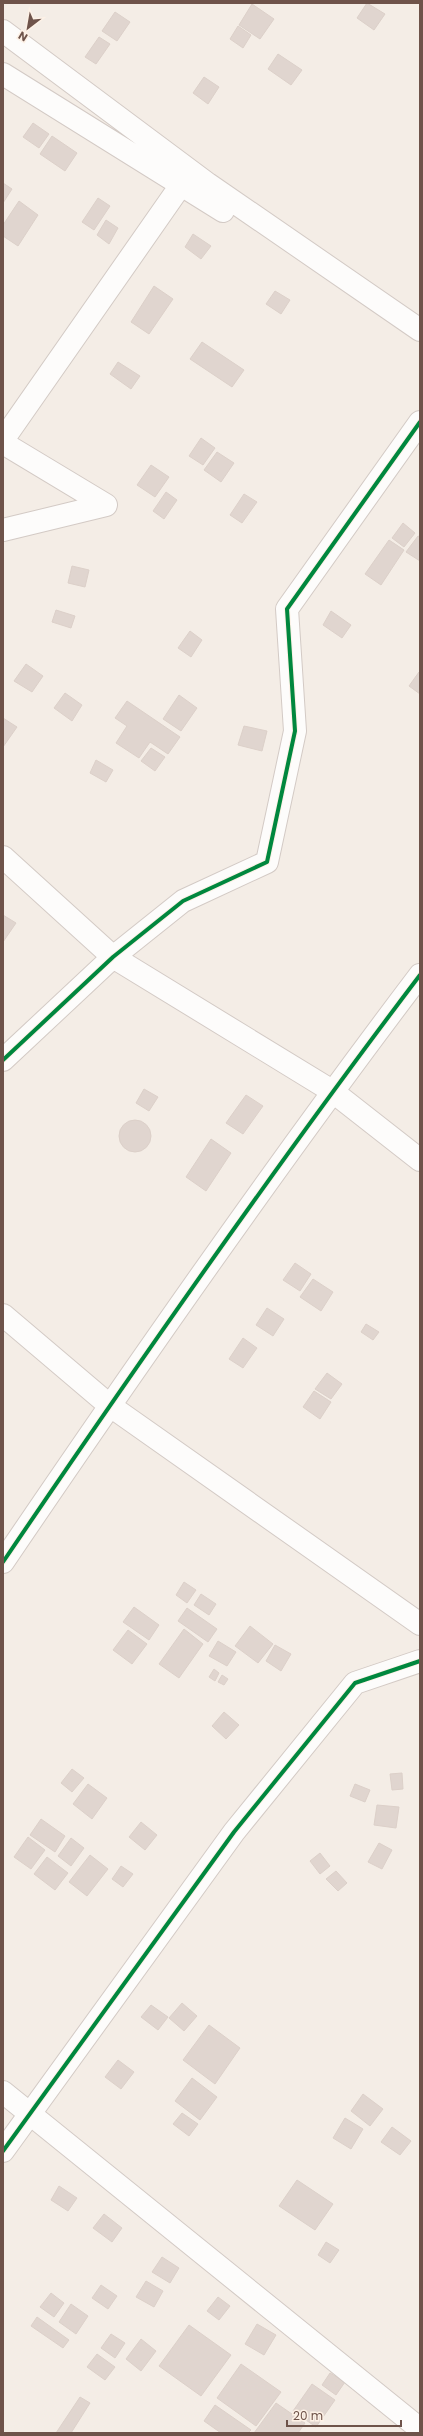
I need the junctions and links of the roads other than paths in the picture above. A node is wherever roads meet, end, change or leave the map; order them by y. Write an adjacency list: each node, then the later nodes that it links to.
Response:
1 (3, 31): 4 (street)
2 (3, 74): 3 (street)
3 (181, 185): 5 (street); 7 (street)
4 (420, 330)
5 (420, 333)
6 (420, 422): 11 (street)
7 (3, 440)
8 (3, 443): 9 (street)
9 (3, 530)
10 (3, 857): 11 (street)
11 (113, 957): 13 (street); 14 (street)
12 (420, 975): 14 (street)
13 (3, 1060)
14 (332, 1091): 15 (street); 17 (street)
15 (420, 1160)
16 (3, 1315): 17 (street)
17 (109, 1405): 18 (street); 19 (street)
18 (3, 1562)
19 (420, 1624)
20 (420, 1661): 22 (street)
21 (3, 2092): 22 (street)
22 (29, 2112): 23 (street); 24 (street)
23 (3, 2151)
24 (420, 2429)

